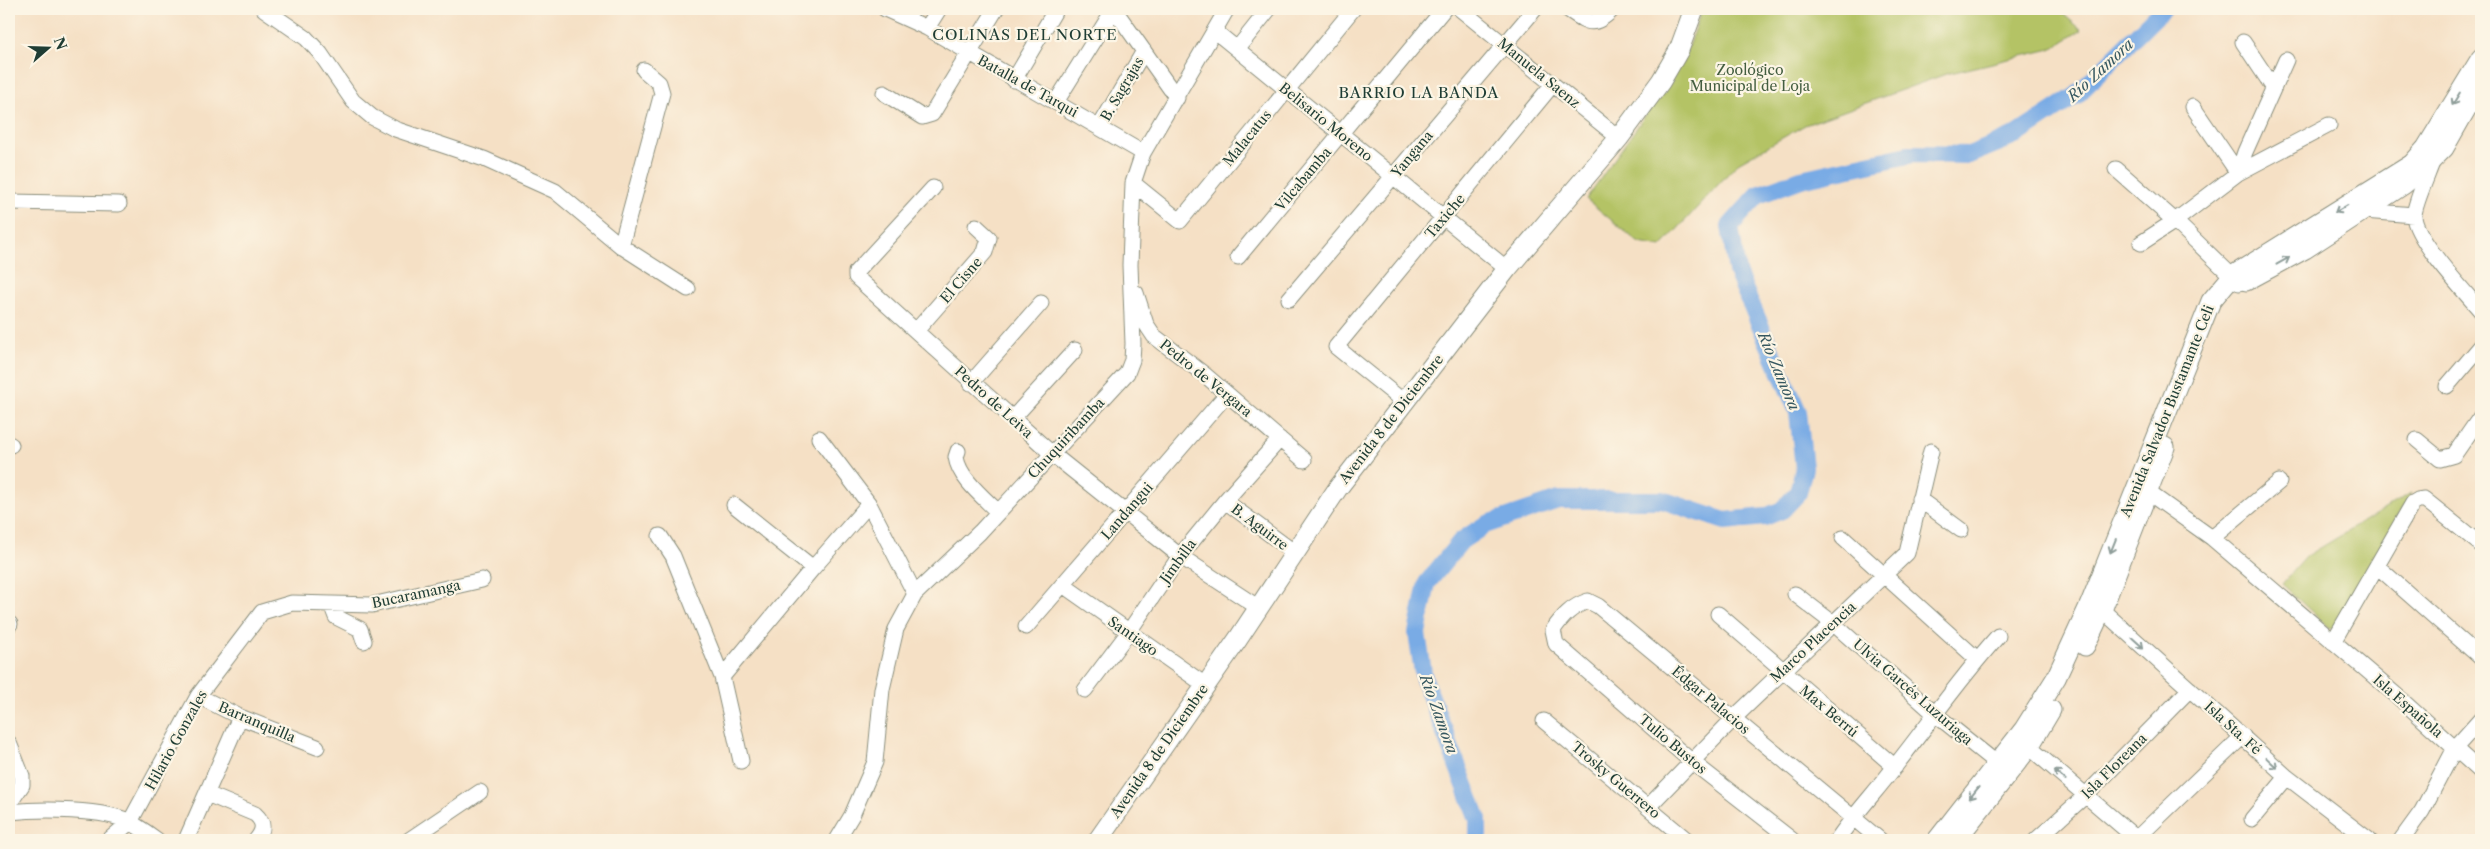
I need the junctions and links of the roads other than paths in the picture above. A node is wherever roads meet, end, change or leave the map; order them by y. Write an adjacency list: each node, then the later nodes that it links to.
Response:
1 (264, 9): 55 (street)
2 (885, 9): 16 (street, Batalla de Tarqui)
3 (939, 9): 16 (street)
4 (996, 9): 22 (street)
5 (1056, 9): 26 (street)
6 (1114, 9): 21 (street); 33 (street)
7 (1228, 9): 17 (street, Chuquiribamba)
8 (1269, 9): 20 (street)
9 (1352, 9): 30 (street, Malacatus)
10 (1444, 9): 37 (street, Vilcabamba)
11 (1460, 9): 19 (street, Manuela Saenz)
12 (1535, 9): 19 (street, Yangana)
13 (1567, 9): 14 (street)
14 (1613, 9)
15 (1694, 9): 38 (main road, Avenida 8 de Diciembre)
16 (927, 28): 22 (street, Batalla de Tarqui)
17 (1216, 32): 20 (street, Belisario Moreno); 32 (street, Chuquiribamba)
18 (2243, 42): 29 (street)
19 (1504, 45): 28 (street, Manuela Saenz); 43 (street, Yangana)
20 (1237, 49): 30 (street, Belisario Moreno)
21 (1144, 51): 32 (street); 36 (street, B. Sagrajas)
22 (970, 54): 26 (street, Batalla de Tarqui); 31 (street)
23 (2481, 58): 40 (main road, Avenida Salvador Bustamante Celi, one-way to 40)
24 (2286, 60): 29 (street)
25 (644, 70): 55 (street)
26 (1014, 80): 33 (street, Batalla de Tarqui)
27 (2481, 83): 40 (main road, Avenida Salvador Bustamante Celi)
28 (1553, 84): 38 (street, Manuela Saenz); 50 (street, Taxiche)
29 (2274, 88): 42 (street)
30 (1287, 90): 37 (street, Belisario Moreno); 44 (street, Malacatus)
31 (884, 93)
32 (1177, 98): 39 (street, Chuquiribamba)
33 (1056, 102): 36 (street, Batalla de Tarqui)
34 (2193, 107): 42 (street)
35 (2329, 125): 42 (street)
36 (1100, 126): 39 (street, Batalla de Tarqui)
37 (1341, 134): 43 (street, Belisario Moreno); 56 (street, Vilcabamba)
38 (1619, 138): 57 (main road, Avenida 8 de Diciembre)
39 (1144, 153): 44 (street, Chuquiribamba)
40 (2429, 154): 48 (main road, Avenida Salvador Bustamante Celi); 49 (street); 53 (main road, Avenida Salvador Bustamante Celi, one-way to 53)
41 (2116, 169): 51 (street)
42 (2238, 173): 51 (street)
43 (1393, 176): 50 (street, Belisario Moreno); 61 (street, Yangana)
44 (1133, 183): 58 (street, Chuquiribamba)
45 (933, 188): 64 (street, Pedro de Leiva)
46 (9, 202): 47 (street)
47 (119, 204)
48 (2364, 211): 49 (street); 53 (main road, Avenida Salvador Bustamante Celi)
49 (2414, 214): 63 (street)
50 (1443, 217): 57 (street, Belisario Moreno); 70 (street, Taxiche)
51 (2175, 221): 54 (street); 59 (street)
52 (976, 226): 64 (street, El Cisne)
53 (2301, 242): 59 (main road, Avenida Salvador Bustamante Celi)
54 (2141, 243)
55 (620, 246): 60 (street)
56 (1238, 257)
57 (1507, 269): 70 (main road, Avenida 8 de Diciembre)
58 (1131, 280): 69 (street, Pedro de Vergara); 78 (street, Chuquiribamba)
59 (2236, 280): 81 (main road, Avenida Salvador Bustamante Celi); 103 (main road, Avenida Salvador Bustamante Celi, one-way to 103)
60 (688, 289)
61 (1288, 299)
62 (1042, 303): 67 (street)
63 (2481, 311)
64 (916, 332): 67 (street, Pedro de Leiva)
65 (2481, 346): 68 (street)
66 (1075, 350): 72 (street)
67 (971, 383): 72 (street, Pedro de Leiva)
68 (2447, 386)
69 (1227, 394): 74 (street, Pedro de Vergara); 87 (street, Landangui)
70 (1404, 402): 93 (main road, Avenida 8 de Diciembre)
71 (2481, 416): 75 (street)
72 (1012, 419): 78 (street, Pedro de Leiva)
73 (819, 438): 85 (street)
74 (1280, 439): 79 (street, Pedro de Vergara); 83 (street, Jimbilla)
75 (2417, 440)
76 (958, 451): 86 (street)
77 (1931, 451): 82 (street, Marco Placencia)
78 (1051, 453): 86 (street, Chuquiribamba); 87 (street, Pedro de Leiva)
79 (1304, 460)
80 (2279, 482): 91 (street)
81 (2149, 493): 91 (street, Isla Española); 103 (main road, Avenida Salvador Bustamante Celi)
82 (1919, 500): 88 (street); 97 (street, Marco Placencia)
83 (1225, 501): 93 (street, B. Aguirre); 94 (street, Jimbilla)
84 (734, 504): 96 (street)
85 (868, 504): 96 (street); 100 (street)
86 (998, 512): 100 (street, Chuquiribamba)
87 (1125, 514): 94 (street, Pedro de Leiva); 99 (street, Landangui)
88 (1961, 530)
89 (660, 536): 117 (street)
90 (1844, 538): 97 (street)
91 (2212, 538): 112 (street, Isla Española)
92 (2481, 545): 95 (street)
93 (1295, 553): 104 (main road, Avenida 8 de Diciembre)
94 (1180, 556): 104 (street, Pedro de Leiva); 109 (street, Jimbilla)
95 (2378, 567): 112 (street); 114 (street)
96 (813, 568): 117 (street)
97 (1883, 576): 107 (street, Marco Placencia); 115 (street)
98 (482, 580): 102 (street, Bucaramanga)
99 (1063, 585): 108 (street, Landangui); 109 (street, Santiago)
100 (915, 594): 152 (street, Chuquiribamba)
101 (1795, 594): 107 (street, Ulvia Garcés Luzuriaga)
102 (331, 604): 105 (street, Bucaramanga); 111 (street)
103 (2096, 607): 119 (street, Isla Sta. Fé, one-way to 119); 129 (main road, Avenida Salvador Bustamante Celi)
104 (1259, 608): 118 (main road, Avenida 8 de Diciembre)
105 (262, 612): 121 (street, Hilario Gonzales)
106 (1718, 614): 116 (street, Max Berrú)
107 (1834, 624): 116 (street, Marco Placencia); 122 (street, Ulvia Garcés Luzuriaga)
108 (1026, 627)
109 (1128, 633): 118 (street, Santiago); 120 (street, Jimbilla)
110 (1998, 636): 115 (street)
111 (364, 641)
112 (2333, 642): 131 (street, Isla Española)
113 (1556, 644): 124 (street, Édgar Palacios); 133 (street, Tulio Bustos)
114 (2481, 658)
115 (1977, 659): 122 (street)
116 (1782, 672): 124 (street, Marco Placencia); 134 (street, Max Berrú)
117 (722, 677): 132 (street)
118 (1205, 685): 153 (main road, Avenida 8 de Diciembre)
119 (2190, 689): 127 (street, Isla Sta. Fé); 140 (street, Isla Floreana)
120 (1085, 690)
121 (198, 696): 123 (street, Barranquilla); 146 (street, Hilario Gonzales)
122 (1935, 714): 134 (street); 135 (street, Ulvia Garcés Luzuriaga)
123 (240, 717): 130 (street, Barranquilla); 139 (street)
124 (1734, 719): 133 (street, Marco Placencia); 144 (street, Édgar Palacios)
125 (2481, 719): 131 (street)
126 (1544, 721): 142 (street, Trosky Guerrero)
127 (2243, 736): 137 (street, Isla Sta. Fé, one-way to 137); 161 (street)
128 (9, 742): 141 (street)
129 (2024, 742): 135 (main road, Avenida Salvador Bustamante Celi); 140 (street, one-way to 129)
130 (317, 748)
131 (2455, 748): 136 (street, Isla Española); 163 (street)
132 (741, 761)
133 (1691, 761): 142 (street, Marco Placencia); 155 (street, Tulio Bustos)
134 (1895, 767): 144 (street)
135 (2002, 768): 158 (main road, Avenida Salvador Bustamante Celi, one-way to 158); 159 (main road, Avenida Salvador Bustamante Celi)
136 (2481, 772)
137 (2287, 777): 145 (street); 162 (street, Isla Sta. Fé)
138 (480, 792): 151 (street)
139 (207, 794): 149 (street); 150 (street)
140 (2085, 796): 160 (street, Isla Floreana); 161 (street)
141 (9, 804)
142 (1648, 807): 154 (street, Trosky Guerrero)
143 (9, 812): 146 (street)
144 (1853, 816): 156 (street); 157 (street, Édgar Palacios)
145 (2252, 819)
146 (130, 822): 147 (street); 148 (street)
147 (108, 840)
148 (157, 840)
149 (186, 840)
150 (256, 840)
151 (409, 840)
152 (837, 840)
153 (1098, 840)
154 (1687, 840)
155 (1792, 840)
156 (1837, 840)
157 (1880, 840)
158 (1937, 840)
159 (1956, 840)
160 (2036, 840)
161 (2137, 840)
162 (2368, 840)
163 (2401, 840)

